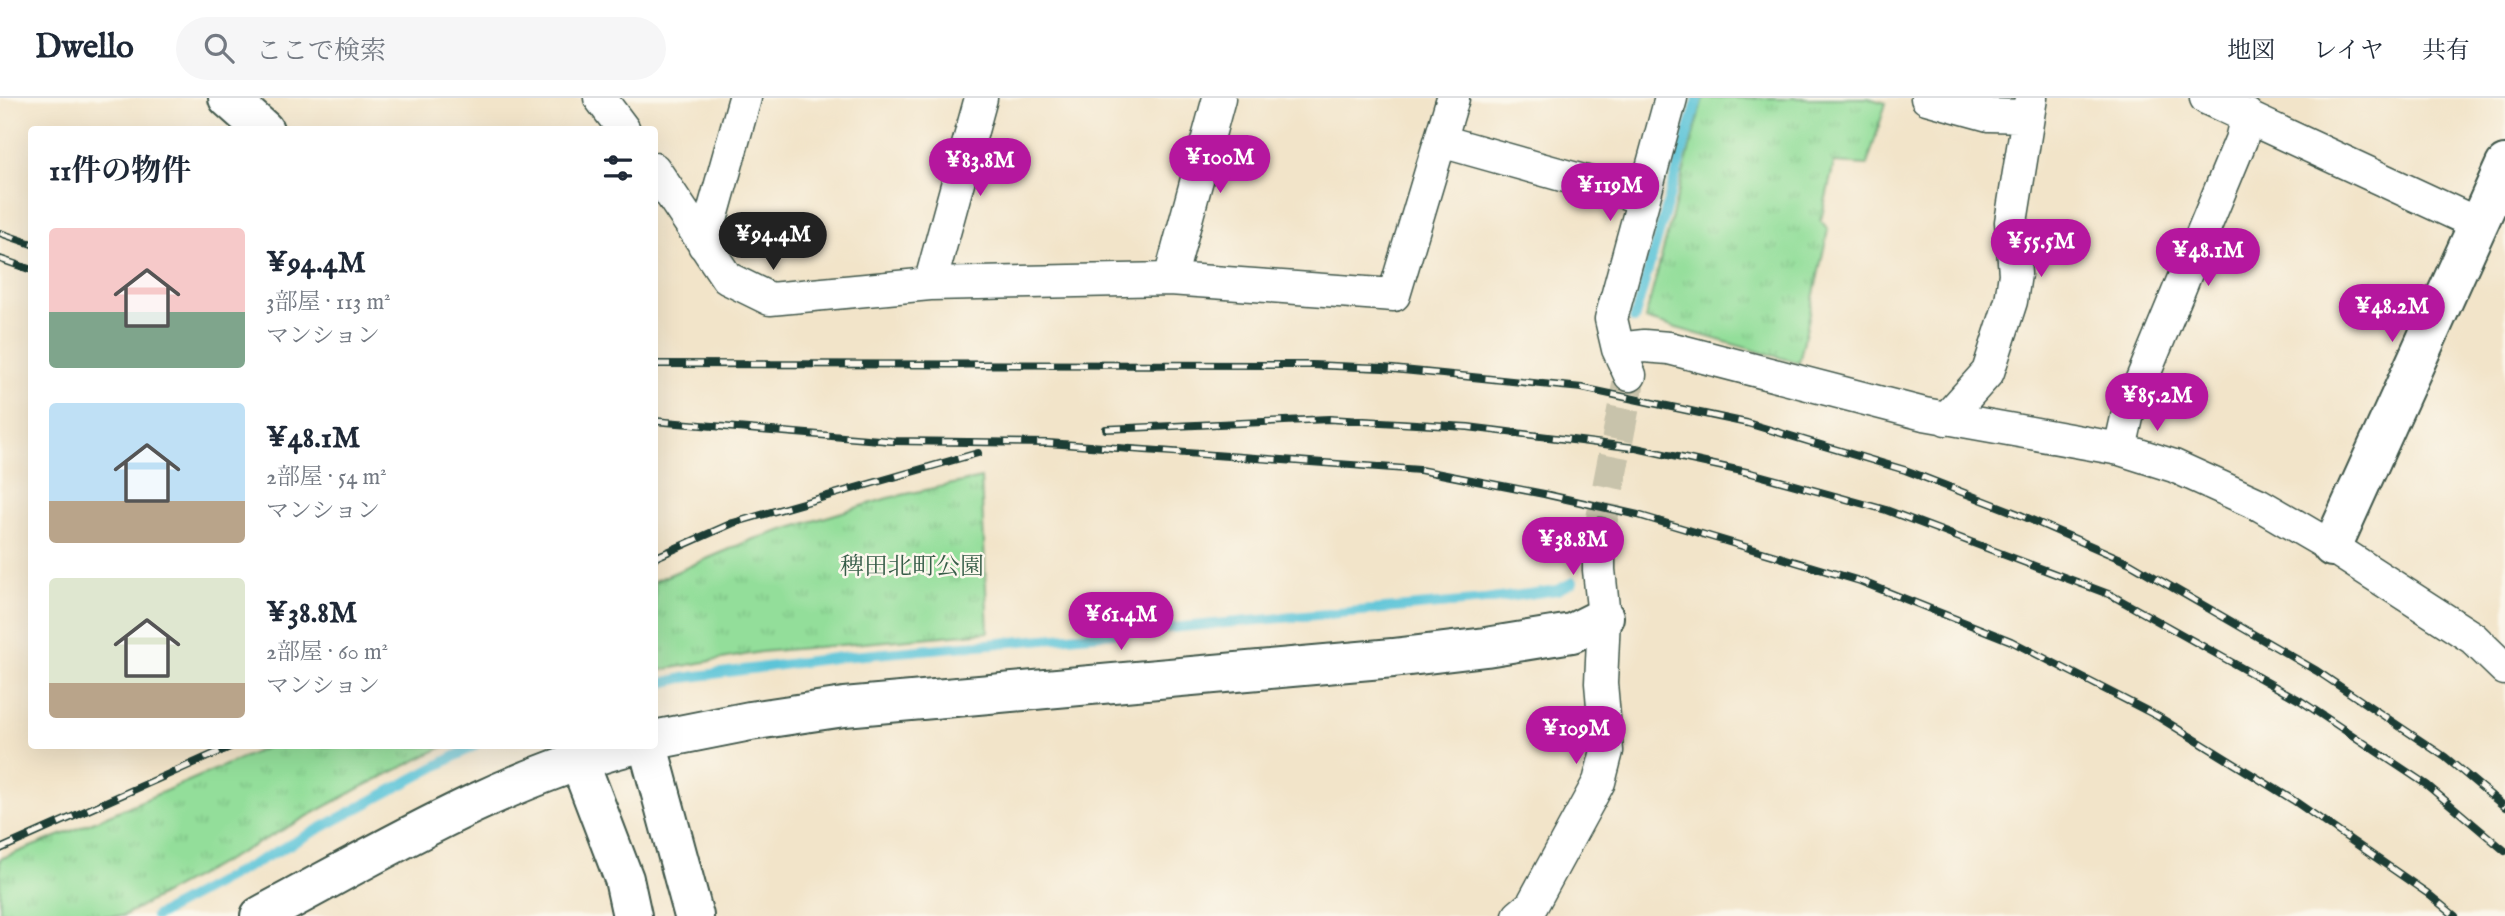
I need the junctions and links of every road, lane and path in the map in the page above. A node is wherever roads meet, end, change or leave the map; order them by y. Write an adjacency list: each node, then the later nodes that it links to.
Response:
1 (600, 98): 11 (street)
2 (745, 98): 17 (street)
3 (981, 98): 19 (street)
4 (1219, 98): 18 (street)
5 (1453, 98): 12 (street)
6 (1671, 98): 15 (street)
7 (1927, 98): 9 (street)
8 (2206, 98): 10 (street)
9 (2030, 107): 20 (street)
10 (2247, 115): 16 (street); 21 (street)
11 (621, 126)
12 (1441, 141): 15 (street); 18 (street)
13 (2505, 165): 16 (street)
14 (658, 175): 17 (street)
15 (1644, 198): 20 (street)
16 (2492, 230): 23 (street)
17 (704, 245): 19 (street)
18 (1170, 279): 19 (street)
19 (930, 284)
20 (1946, 419): 21 (street)
21 (2120, 449): 23 (street)
22 (1599, 534): 24 (street)
23 (2332, 547): 25 (street)
24 (1604, 617): 26 (street); 33 (street)
25 (2505, 669)
26 (658, 739)
27 (619, 749): 29 (street)
28 (649, 749): 32 (street)
29 (579, 761): 30 (street); 31 (street)
30 (260, 916)
31 (632, 916)
32 (694, 916)
33 (1518, 916)

